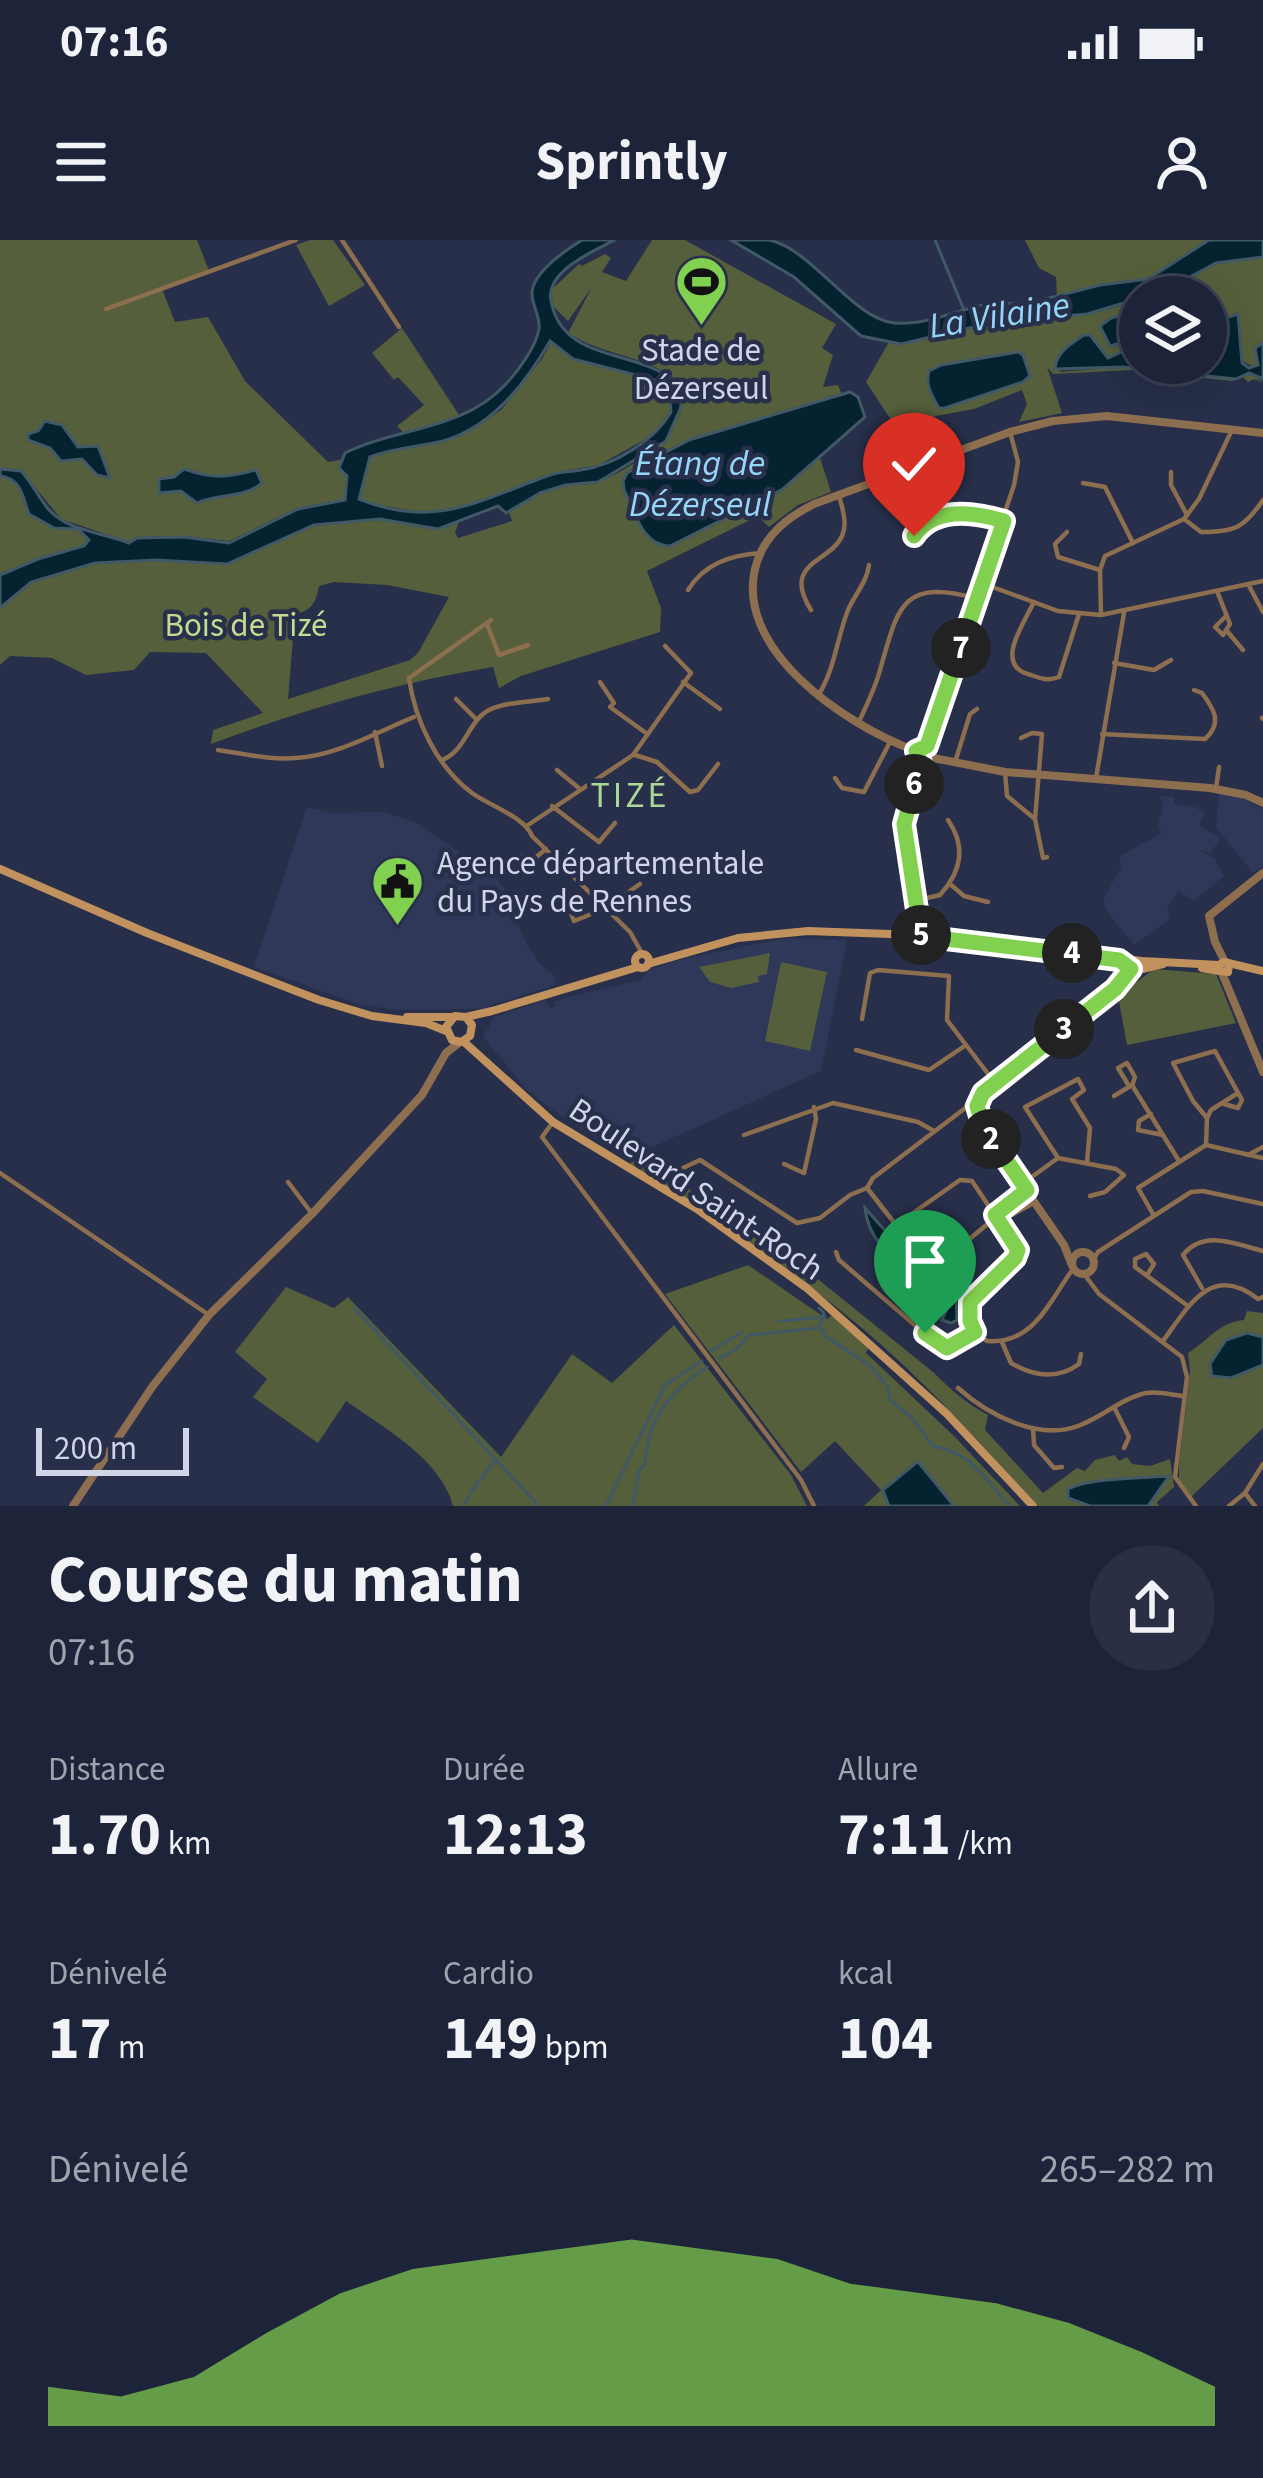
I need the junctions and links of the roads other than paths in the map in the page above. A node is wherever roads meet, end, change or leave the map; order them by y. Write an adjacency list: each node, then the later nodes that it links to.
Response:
1 (296, 240): 3 (street)
2 (342, 240): 4 (street)
3 (106, 309)
4 (399, 327)
5 (1232, 430): 6 (street); 7 (street); 12 (street)
6 (1010, 433): 10 (street); 13 (street)
7 (1263, 433)
8 (1171, 472): 12 (street)
9 (1083, 483): 16 (street)
10 (839, 495): 17 (street); 27 (street)
11 (1263, 500): 12 (street)
12 (1185, 517): 16 (street)
13 (1004, 521): 15 (street); 21 (street)
14 (1066, 532): 19 (street)
15 (914, 536)
16 (1133, 543): 19 (street)
17 (760, 553): 23 (street); 42 (street)
18 (869, 565): 42 (street)
19 (1100, 570): 31 (street)
20 (1263, 580): 22 (street)
21 (984, 584): 25 (street); 26 (street)
22 (1248, 584): 24 (street); 28 (street)
23 (688, 590)
24 (1217, 591): 29 (street); 32 (street)
25 (978, 599): 49 (street); 55 (street)
26 (1034, 602): 30 (street); 30 (street)
27 (811, 610)
28 (1263, 612)
29 (1124, 613): 31 (street); 38 (street)
30 (1078, 614): 31 (street)
31 (1101, 615)
32 (1226, 616): 33 (street); 33 (street)
33 (1227, 631): 36 (street)
34 (528, 644): 47 (street)
35 (665, 646): 40 (street)
36 (1243, 650)
37 (1171, 660): 38 (street)
38 (1114, 662): 52 (street)
39 (600, 682): 51 (street)
40 (683, 682): 45 (street); 51 (street)
41 (1194, 690): 52 (street)
42 (819, 694): 49 (street)
43 (456, 699): 48 (street)
44 (548, 699): 48 (street)
45 (720, 709)
46 (977, 709): 63 (street)
47 (417, 716): 50 (street); 60 (street)
48 (478, 721): 60 (street)
49 (858, 724): 54 (street)
50 (375, 732): 56 (street); 64 (street)
51 (646, 734): 58 (street)
52 (1102, 734): 70 (street)
53 (1021, 738): 68 (street)
54 (890, 742): 57 (street); 69 (street)
55 (927, 746): 57 (street); 59 (street)
56 (218, 750)
57 (916, 751): 61 (street)
58 (633, 755): 62 (street); 71 (street)
59 (933, 758): 61 (street); 63 (street)
60 (442, 760): 78 (street)
61 (921, 763): 86 (street)
62 (718, 764)
63 (954, 765): 67 (street)
64 (382, 766)
65 (1220, 767): 72 (street)
66 (556, 770): 71 (street)
67 (1005, 772): 68 (street); 75 (street)
68 (1037, 773): 70 (street); 75 (street)
69 (835, 778)
70 (1096, 778): 72 (street)
71 (580, 789): 74 (street)
72 (1216, 789): 73 (street)
73 (1263, 803)
74 (552, 806): 77 (street); 78 (street)
75 (1035, 819): 81 (street)
76 (948, 820): 85 (street)
77 (614, 824)
78 (528, 825): 79 (street)
79 (546, 849): 80 (street); 89 (street)
80 (516, 856)
81 (1047, 857)
82 (0, 869): 95 (main road)
83 (1263, 873): 93 (street)
84 (640, 884): 89 (street)
85 (950, 884): 86 (street); 87 (street)
86 (917, 900): 90 (street)
87 (988, 902)
88 (569, 908): 89 (street)
89 (607, 908): 91 (street)
90 (916, 937): 91 (main road); 92 (main road)
91 (641, 960): 96 (main road)
92 (1136, 966): 93 (main road); 108 (street)
93 (1224, 968): 94 (main road); 107 (street)
94 (1263, 971)
95 (352, 1011): 97 (main road); 101 (main road, Boulevard Saint-Roch)
96 (492, 1011): 98 (main road); 100 (main road)
97 (453, 1017): 98 (main road); 101 (main road)
98 (466, 1017): 100 (main road, Boulevard Saint-Roch)
99 (862, 1019): 103 (street)
100 (472, 1030): 102 (main road); 106 (main road, Boulevard Saint-Roch)
101 (447, 1033): 102 (main road, Boulevard Saint-Roch); 105 (street)
102 (461, 1042): 105 (street); 106 (main road, Boulevard Saint-Roch)
103 (966, 1045): 104 (street); 108 (street)
104 (856, 1050)
105 (446, 1053): 138 (street)
106 (489, 1061): 118 (main road, Boulevard Saint-Roch)
107 (1263, 1072)
108 (995, 1083): 115 (street)
109 (1064, 1088): 112 (street); 112 (street); 126 (street)
110 (1238, 1094): 113 (street); 113 (street); 117 (street)
111 (1114, 1096): 116 (street)
112 (1072, 1099): 128 (street)
113 (1224, 1105): 117 (street)
114 (814, 1107): 119 (street); 120 (street); 129 (street)
115 (973, 1108): 119 (street); 133 (street)
116 (1150, 1114): 121 (street); 121 (street)
117 (1207, 1118): 122 (street)
118 (553, 1123): 167 (street); 168 (main road, Boulevard Saint-Roch)
119 (934, 1131): 134 (street)
120 (744, 1135)
121 (1163, 1135): 127 (street)
122 (1206, 1145): 124 (street); 127 (street)
123 (1263, 1147): 124 (street)
124 (1248, 1155): 125 (street)
125 (1263, 1158)
126 (1058, 1159): 128 (street); 133 (street)
127 (1179, 1161): 139 (street)
128 (1087, 1162): 135 (street)
129 (784, 1164)
130 (682, 1168): 134 (street)
131 (0, 1174): 152 (street)
132 (289, 1182): 138 (street)
133 (1024, 1187): 136 (street); 140 (street)
134 (867, 1188): 140 (street)
135 (1090, 1196)
136 (1035, 1202): 140 (street); 141 (street)
137 (1263, 1204): 139 (street)
138 (312, 1214): 152 (street)
139 (1153, 1214): 146 (street)
140 (997, 1218): 145 (street); 153 (street)
141 (1064, 1245): 144 (street); 147 (street)
142 (1263, 1251): 149 (street)
143 (836, 1252): 153 (street)
144 (1078, 1253): 146 (street); 147 (street)
145 (949, 1256)
146 (1094, 1256): 147 (street)
147 (1081, 1272): 154 (street); 155 (street)
148 (1147, 1275): 151 (street)
149 (1202, 1289): 150 (street); 151 (street)
150 (1263, 1297)
151 (1189, 1306): 154 (street)
152 (209, 1315): 166 (street)
153 (975, 1332): 155 (street)
154 (1163, 1341): 158 (street)
155 (1002, 1342): 156 (street)
156 (1081, 1354)
157 (958, 1388): 160 (street)
158 (1184, 1396): 159 (street); 165 (street)
159 (1114, 1409): 160 (street); 161 (street)
160 (1033, 1428): 163 (street)
161 (1124, 1448)
162 (1263, 1464): 164 (street)
163 (1061, 1467)
164 (1245, 1493): 169 (street); 170 (street)
165 (1193, 1504)
166 (73, 1506)
167 (814, 1506)
168 (1033, 1506)
169 (1229, 1506)
170 (1255, 1506)

